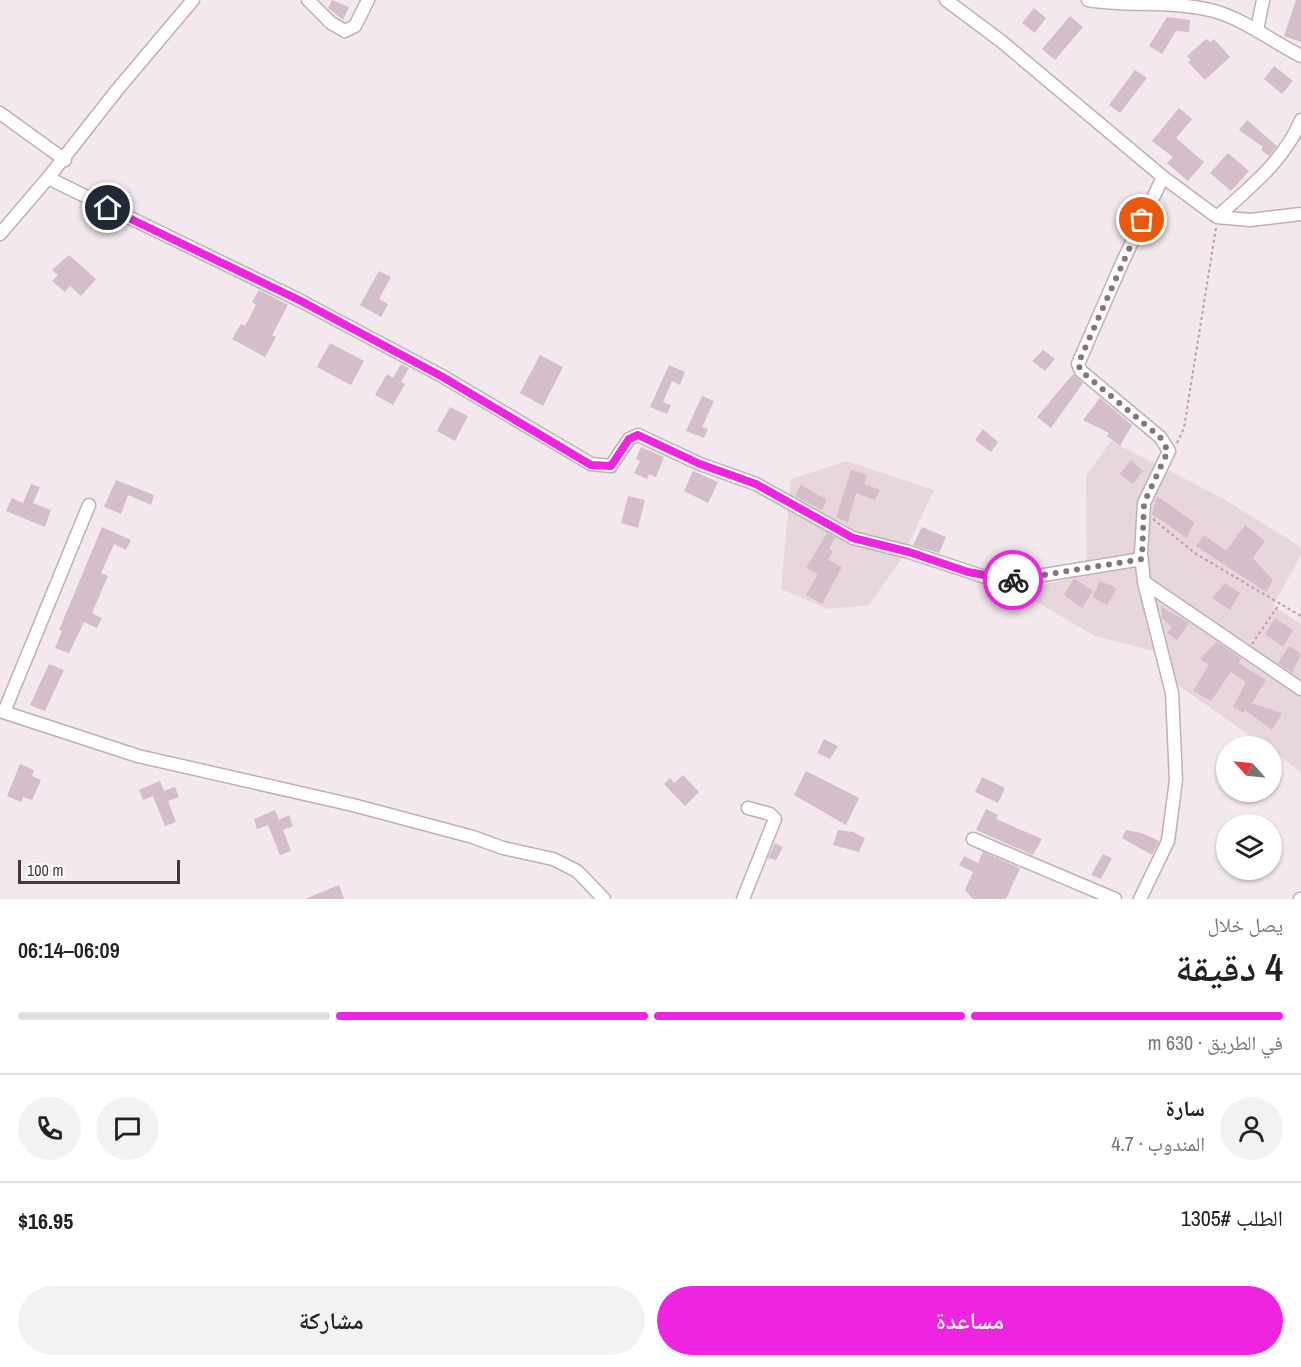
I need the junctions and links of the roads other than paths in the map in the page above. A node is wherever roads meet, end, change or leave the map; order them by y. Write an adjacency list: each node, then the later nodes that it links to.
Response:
1 (193, 0): 11 (street)
2 (308, 0): 3 (street)
3 (368, 0)
4 (946, 0): 12 (street)
5 (1088, 0): 7 (street)
6 (1263, 0): 7 (street)
7 (1257, 30): 8 (street)
8 (1301, 56)
9 (0, 113): 11 (street)
10 (1301, 120): 15 (street)
11 (65, 160): 13 (street)
12 (1163, 177): 15 (street); 18 (street)
13 (48, 178): 16 (street); 18 (street)
14 (1301, 214): 15 (street)
15 (1217, 217)
16 (0, 234)
17 (89, 505): 21 (street)
18 (1142, 559): 19 (street)
19 (1144, 582): 20 (street); 27 (street)
20 (1301, 689)
21 (2, 712): 24 (street)
22 (748, 808): 25 (street)
23 (973, 839): 26 (street)
24 (604, 899)
25 (744, 899)
26 (1115, 899)
27 (1140, 899)

